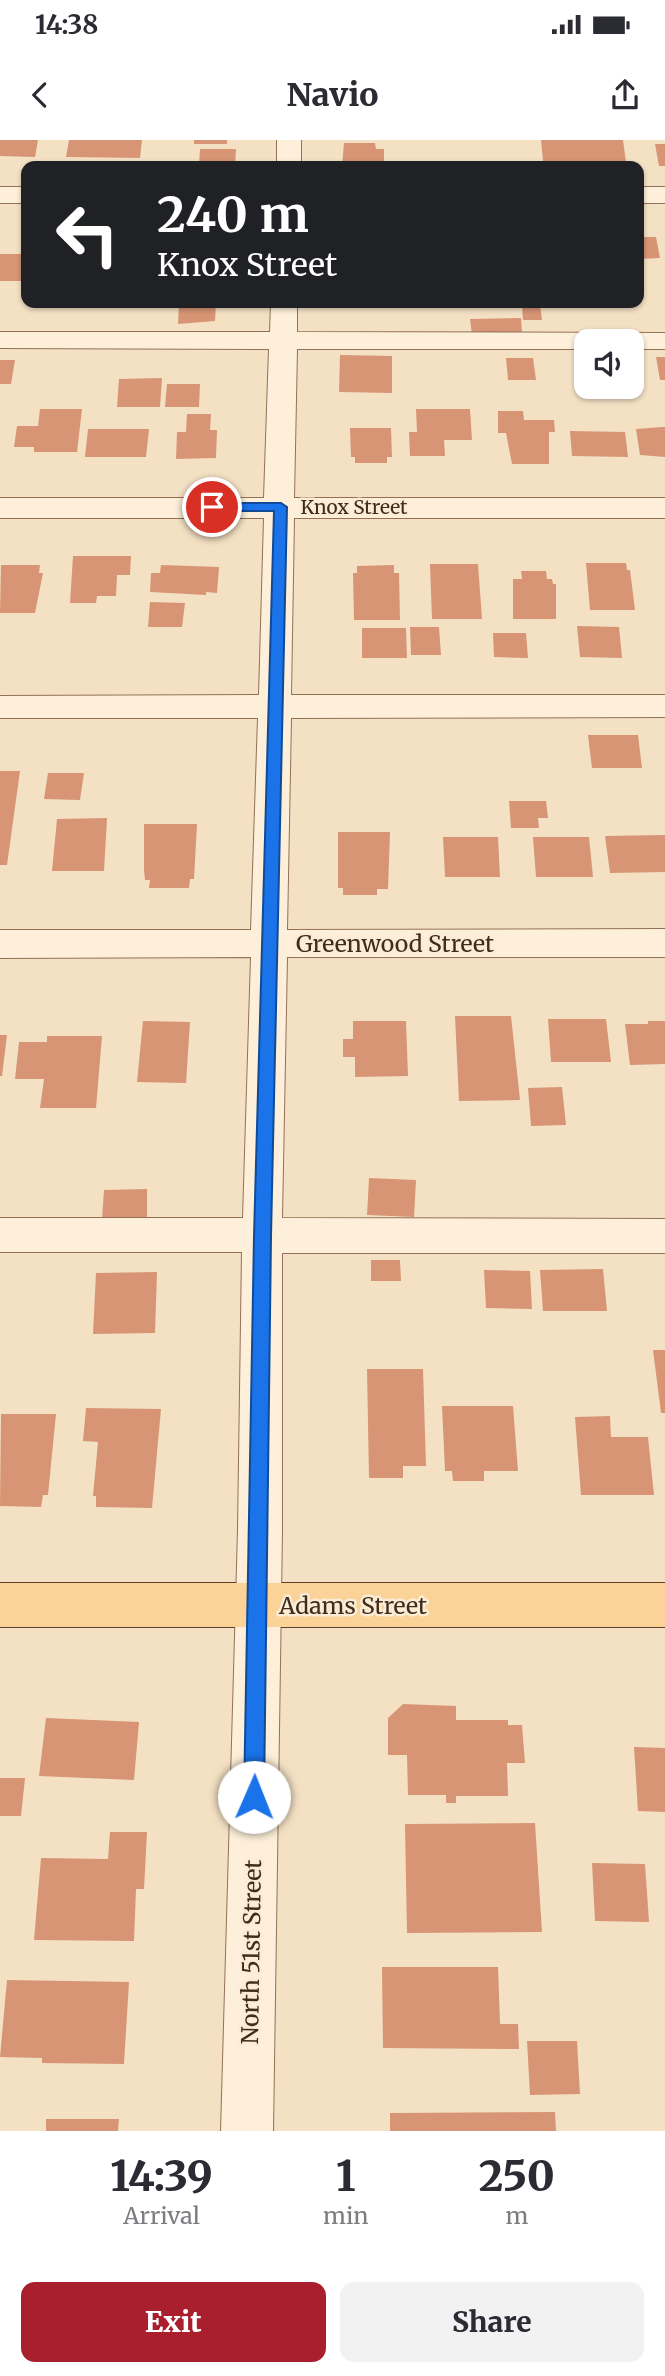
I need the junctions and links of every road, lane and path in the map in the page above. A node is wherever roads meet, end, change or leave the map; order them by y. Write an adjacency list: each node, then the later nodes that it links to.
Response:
1 (289, 140): 2 (street)
2 (289, 161)
3 (0, 195): 4 (street)
4 (21, 195)
5 (644, 195): 6 (street)
6 (665, 195)
7 (284, 308): 9 (street, North 51st Street)
8 (0, 340): 9 (street)
9 (283, 340): 10 (street); 11 (street, North 51st Street)
10 (665, 341)
11 (281, 507): 12 (street, Knox Street); 13 (street, Knox Street); 16 (street, North 51st Street)
12 (0, 508)
13 (665, 508)
14 (665, 706): 16 (street)
15 (0, 707): 16 (street)
16 (276, 707): 17 (street, North 51st Street)
17 (269, 943): 18 (street, Greenwood Street); 19 (street, Greenwood Street); 21 (street, North 51st Street)
18 (665, 943)
19 (0, 944)
20 (0, 1236): 21 (street)
21 (262, 1236): 22 (street); 24 (street, North 51st Street)
22 (665, 1236)
23 (0, 1605): 24 (main road, Adams Street)
24 (258, 1605): 25 (main road, Adams Street); 26 (street, North 51st Street)
25 (665, 1605)
26 (247, 2131)

